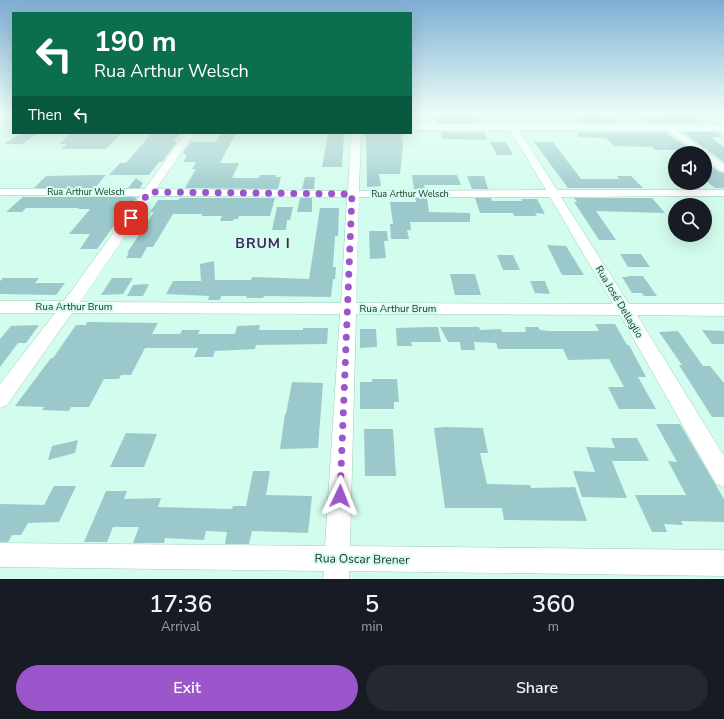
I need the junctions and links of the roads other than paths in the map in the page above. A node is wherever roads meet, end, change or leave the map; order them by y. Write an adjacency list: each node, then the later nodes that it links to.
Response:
1 (185, 140): 7 (street)
2 (356, 140): 10 (street)
3 (520, 140): 8 (street, Rua José Dellaglio)
4 (712, 160): 5 (street)
5 (724, 169)
6 (0, 192): 7 (street, Rua Arthur Welsch)
7 (149, 192): 10 (street, Rua Arthur Welsch); 12 (street)
8 (552, 193): 9 (street, Rua Arthur Welsch); 10 (street, Rua Arthur Welsch); 14 (street, Rua José Dellaglio)
9 (724, 193)
10 (352, 194): 13 (street)
11 (0, 307): 12 (street, Rua Arthur Brum)
12 (68, 307): 13 (street, Rua Arthur Brum); 16 (street)
13 (348, 308): 14 (street, Rua Arthur Brum); 20 (street)
14 (625, 310): 15 (street, Rua Arthur Brum); 17 (street, Rua José Dellaglio)
15 (724, 310)
16 (0, 399)
17 (724, 476)
18 (0, 555): 20 (street, Rua Oscar Brener)
19 (724, 563): 20 (street, Rua Oscar Brener)
20 (336, 569)

